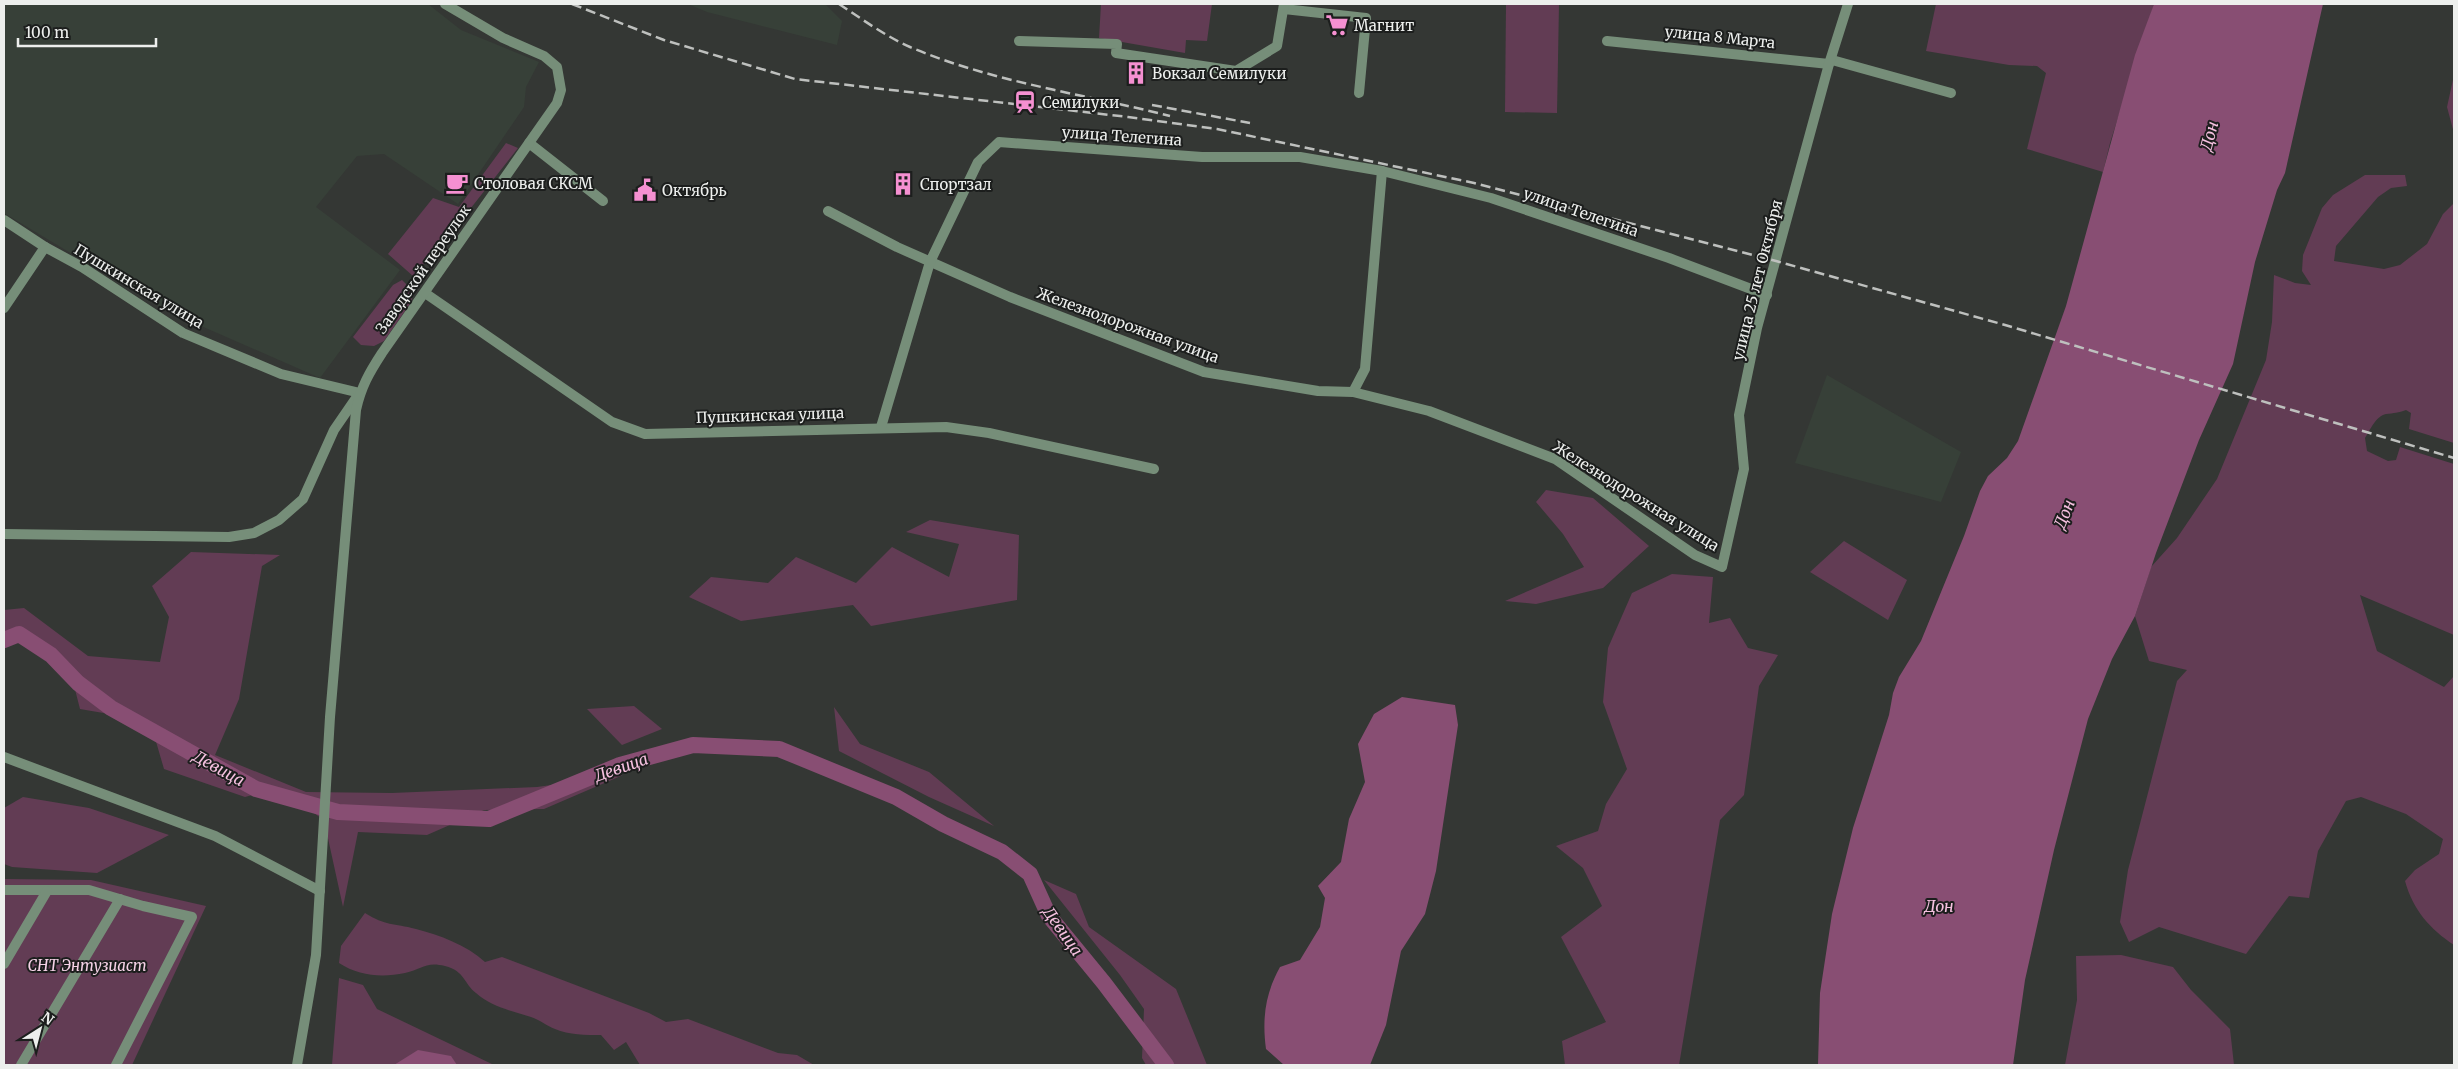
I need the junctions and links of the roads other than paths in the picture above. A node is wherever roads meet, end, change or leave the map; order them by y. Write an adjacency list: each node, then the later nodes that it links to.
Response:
1 (445, 4): 9 (street, Заводской переулок)
2 (1848, 4): 6 (street, улица 25 лет Октября)
3 (1284, 6): 4 (street); 7 (street)
4 (1019, 41)
5 (1607, 41): 6 (street, улица 8 Марта)
6 (1830, 62): 8 (street, улица 8 Марта); 17 (street, улица 25 лет Октября)
7 (1359, 93)
8 (1951, 93)
9 (529, 144): 11 (street); 16 (street, Заводской переулок)
10 (1382, 171): 15 (street, улица Телегина); 17 (street, улица Телегина); 19 (street)
11 (602, 202)
12 (828, 211): 15 (street, Железнодорожная улица)
13 (4, 220): 14 (street, Пушкинская улица)
14 (45, 248): 18 (street); 20 (street, Пушкинская улица)
15 (930, 262): 19 (street, Железнодорожная улица); 21 (street, улица Телегина)
16 (425, 294): 20 (street, Заводской переулок); 21 (street, Пушкинская улица)
17 (1767, 295): 24 (street, улица 25 лет Октября)
18 (4, 308)
19 (1353, 392): 24 (street, Железнодорожная улица)
20 (360, 393): 23 (street); 28 (street)
21 (881, 427): 22 (street, Пушкинская улица)
22 (1154, 469)
23 (4, 534)
24 (1722, 567)
25 (4, 757): 28 (street)
26 (4, 890): 27 (street)
27 (47, 891): 29 (street); 30 (street)
28 (320, 891): 33 (street)
29 (120, 899): 31 (street); 32 (street)
30 (4, 964)
31 (21, 1065)
32 (116, 1065)
33 (297, 1065)

